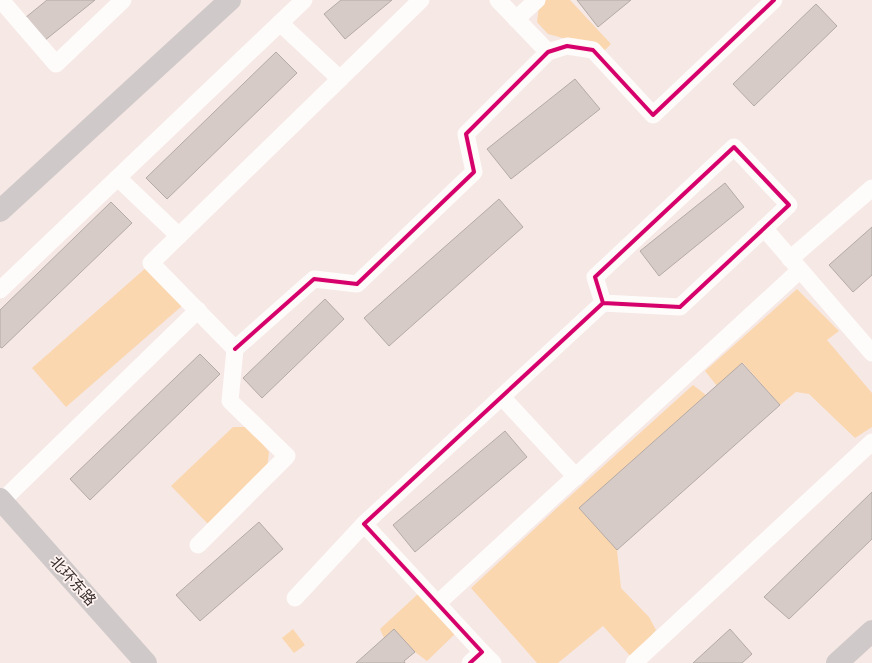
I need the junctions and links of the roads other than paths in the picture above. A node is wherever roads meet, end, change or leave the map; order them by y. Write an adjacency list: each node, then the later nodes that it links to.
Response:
1 (123, 0): 7 (street)
2 (304, 0): 10 (street)
3 (421, 0): 12 (street)
4 (498, 0): 9 (street)
5 (537, 0): 9 (street)
6 (774, 0): 11 (street)
7 (4, 1)
8 (225, 2): 15 (street)
9 (516, 18): 11 (street)
10 (280, 23): 12 (street); 13 (street)
11 (548, 52): 22 (street)
12 (340, 79): 17 (street)
13 (118, 178): 17 (street); 19 (street)
14 (872, 188): 18 (street)
15 (0, 211)
16 (764, 228): 18 (street); 20 (street); 20 (street)
17 (179, 236): 21 (street)
18 (795, 265): 23 (street); 26 (street)
19 (0, 290)
20 (603, 303): 24 (street)
21 (198, 310): 22 (street); 27 (street)
22 (235, 349): 29 (street)
23 (872, 353)
24 (502, 397): 26 (street); 28 (street)
25 (872, 442): 36 (street)
26 (576, 477): 31 (street)
27 (1, 500): 34 (street, 北环东路)
28 (364, 524): 30 (street); 31 (street)
29 (198, 545)
30 (295, 598)
31 (438, 603): 33 (street)
32 (872, 631): 37 (street)
33 (488, 657): 35 (street)
34 (146, 663)
35 (470, 663)
36 (634, 663)
37 (837, 663)

